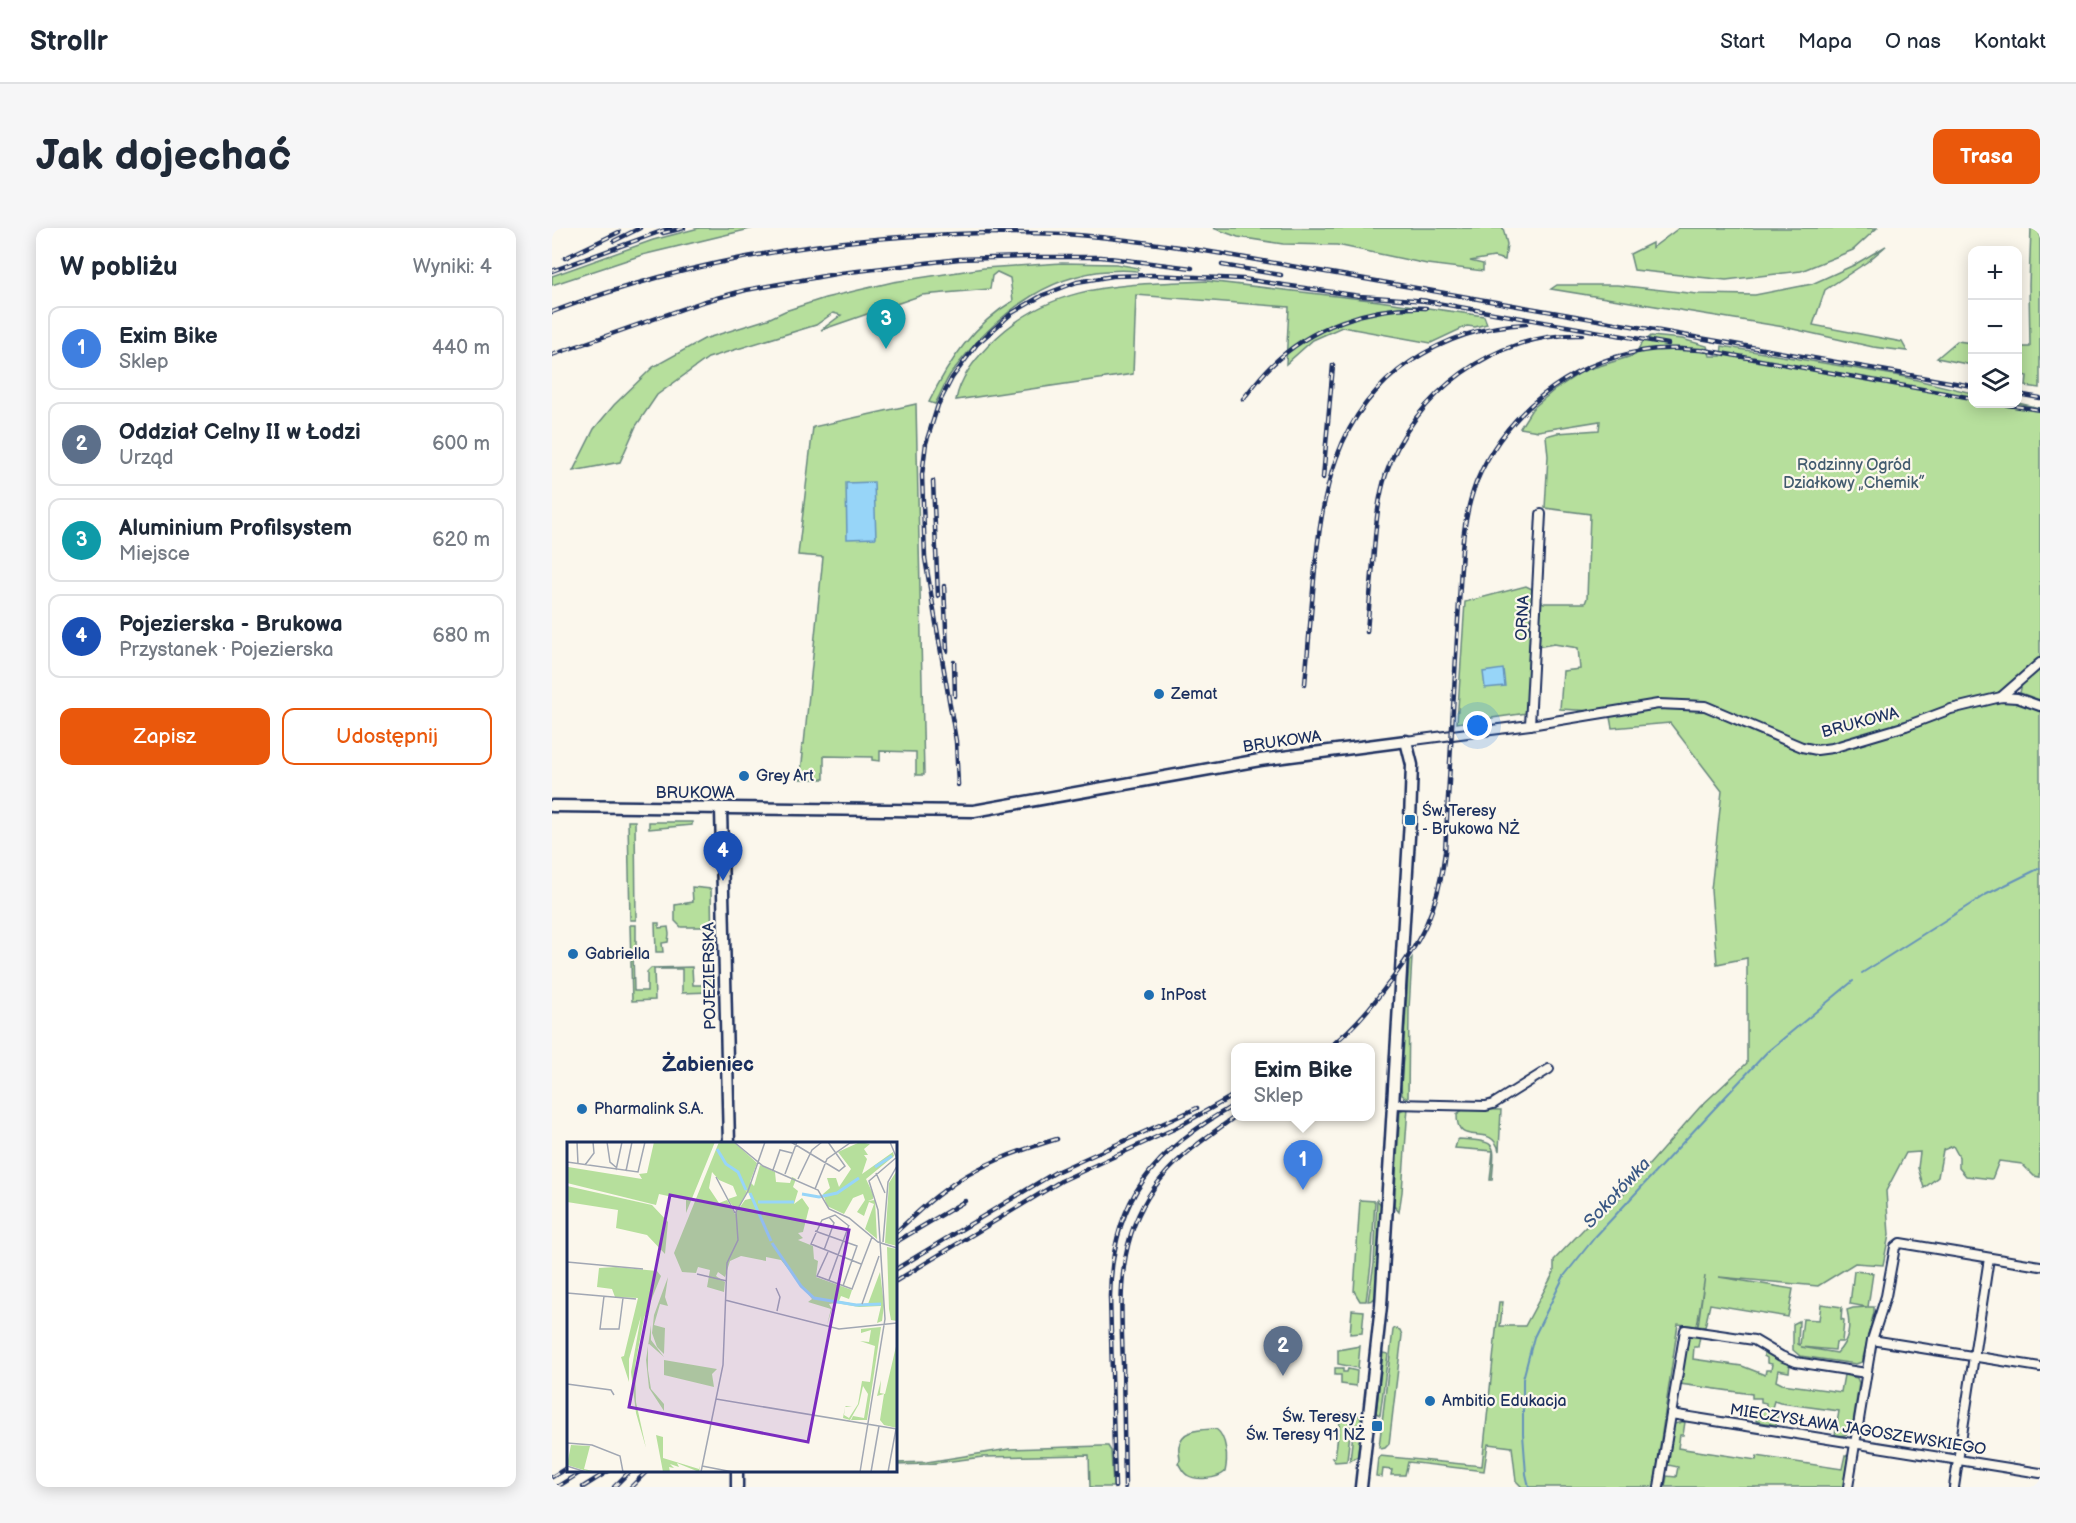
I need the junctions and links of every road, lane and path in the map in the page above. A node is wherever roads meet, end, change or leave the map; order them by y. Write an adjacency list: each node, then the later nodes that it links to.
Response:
1 (1541, 514): 5 (street, ORNA)
2 (2040, 663): 3 (street, BRUKOWA)
3 (2001, 697): 4 (street, BRUKOWA); 5 (street, BRUKOWA)
4 (2040, 706)
5 (1530, 724): 6 (street, BRUKOWA)
6 (1406, 741): 8 (street, BRUKOWA); 10 (street)
7 (552, 806): 8 (street, BRUKOWA)
8 (721, 808): 11 (street, POJEZIERSKA)
9 (1549, 1069): 10 (street)
10 (1394, 1104): 22 (street)
11 (729, 1142)
12 (1989, 1258): 13 (street); 14 (street); 15 (street)
13 (2040, 1266)
14 (1872, 1340): 15 (street); 17 (street)
15 (1974, 1356): 16 (street); 20 (street)
16 (2040, 1367)
17 (1866, 1373): 18 (street); 19 (street)
18 (1671, 1414): 19 (street, MIECZYSŁAWA JAGOSZEWSKIEGO); 23 (street)
19 (1855, 1443): 20 (street, MIECZYSŁAWA JAGOSZEWSKIEGO); 24 (street)
20 (1958, 1460): 21 (street, MIECZYSŁAWA JAGOSZEWSKIEGO); 25 (street)
21 (2040, 1473)
22 (1361, 1487)
23 (1659, 1487)
24 (1848, 1487)
25 (1954, 1487)

